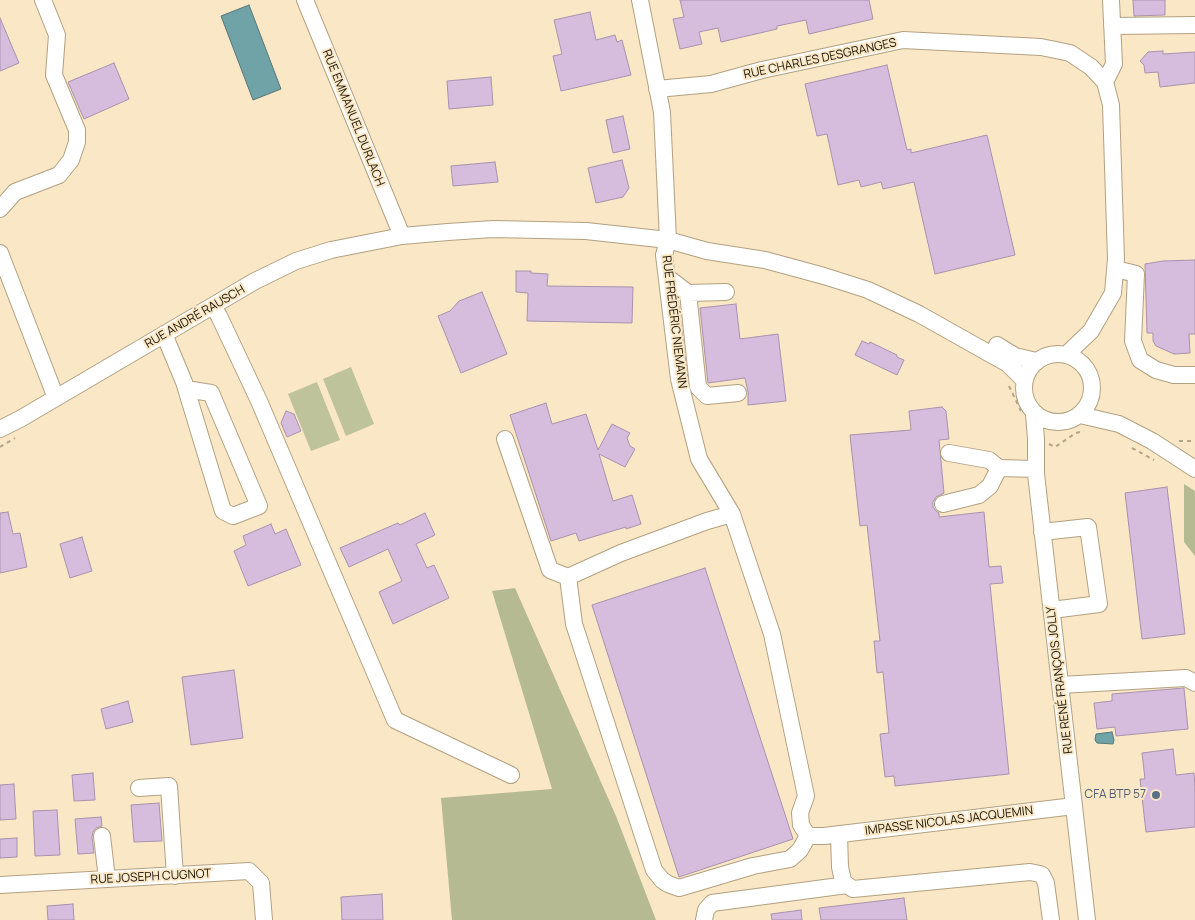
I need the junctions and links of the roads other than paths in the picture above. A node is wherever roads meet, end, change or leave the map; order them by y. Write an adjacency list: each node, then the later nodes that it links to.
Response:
1 (43, 0): 9 (street)
2 (305, 0): 10 (street, RUE EMMANUEL DURLACH)
3 (640, 0): 8 (street, RUE FRÉDÉRIC NIEMANN)
4 (1111, 0): 6 (street)
5 (1195, 25): 6 (street)
6 (1112, 26): 7 (street)
7 (1105, 82): 8 (street, RUE CHARLES DESGRANGES); 13 (street, RUE CHARLES DESGRANGES)
8 (657, 89): 11 (street, RUE FRÉDÉRIC NIEMANN)
9 (0, 209)
10 (402, 236): 11 (street, RUE ANDRÉ RAUSCH); 17 (street, RUE ANDRÉ RAUSCH)
11 (672, 241): 14 (street, RUE FRÉDÉRIC NIEMANN); 21 (street); 24 (street)
12 (0, 253): 28 (street)
13 (1116, 269): 18 (street, RUE CHARLES DESGRANGES); 23 (street)
14 (666, 277): 16 (street); 41 (street, RUE FRÉDÉRIC NIEMANN)
15 (726, 292): 16 (street)
16 (688, 293): 27 (street)
17 (213, 306): 19 (street, RUE ANDRÉ RAUSCH); 47 (street)
18 (1091, 331): 20 (street, RUE CHARLES DESGRANGES); 22 (street, RUE CHARLES DESGRANGES)
19 (164, 334): 25 (street); 28 (street, RUE ANDRÉ RAUSCH)
20 (1066, 355): 21 (street); 22 (street)
21 (1036, 361): 24 (street)
22 (1084, 365): 26 (street)
23 (1195, 374)
24 (1016, 382): 29 (street)
25 (186, 389): 25 (street)
26 (1092, 390): 30 (street); 32 (street)
27 (738, 393)
28 (56, 398): 33 (street, RUE ANDRÉ RAUSCH)
29 (1028, 414): 31 (street); 35 (street, RUE RENÉ FRANÇOIS JOLLY)
30 (1080, 415): 31 (street); 32 (street)
31 (1064, 422): 35 (street)
32 (1119, 424): 38 (street)
33 (0, 429)
34 (505, 439): 43 (street)
35 (1036, 439): 39 (street, RUE RENÉ FRANÇOIS JOLLY)
36 (949, 453): 37 (street)
37 (999, 468): 39 (street); 40 (street)
38 (1195, 468)
39 (1036, 469): 42 (street, RUE RENÉ FRANÇOIS JOLLY)
40 (943, 504)
41 (732, 514): 43 (street); 52 (street, RUE FRÉDÉRIC NIEMANN)
42 (1042, 532): 44 (street, RUE RENÉ FRANÇOIS JOLLY); 44 (street)
43 (568, 578): 52 (street)
44 (1052, 610): 46 (street, RUE RENÉ FRANÇOIS JOLLY)
45 (1195, 682): 46 (street)
46 (1060, 685): 49 (street, RUE RENÉ FRANÇOIS JOLLY)
47 (511, 775)
48 (138, 788): 53 (street)
49 (1074, 806): 50 (street, IMPASSE NICOLAS JACQUEMIN); 60 (street, RUE RENÉ FRANÇOIS JOLLY)
50 (832, 835): 52 (street, IMPASSE NICOLAS JACQUEMIN); 55 (street)
51 (102, 836): 54 (street)
52 (808, 836)
53 (175, 876): 54 (street, RUE JOSEPH CUGNOT); 57 (street, RUE JOSEPH CUGNOT)
54 (107, 879): 56 (street, RUE JOSEPH CUGNOT)
55 (847, 885): 58 (street); 59 (street)
56 (0, 886)
57 (264, 920)
58 (704, 920)
59 (1051, 920)
60 (1087, 920)

